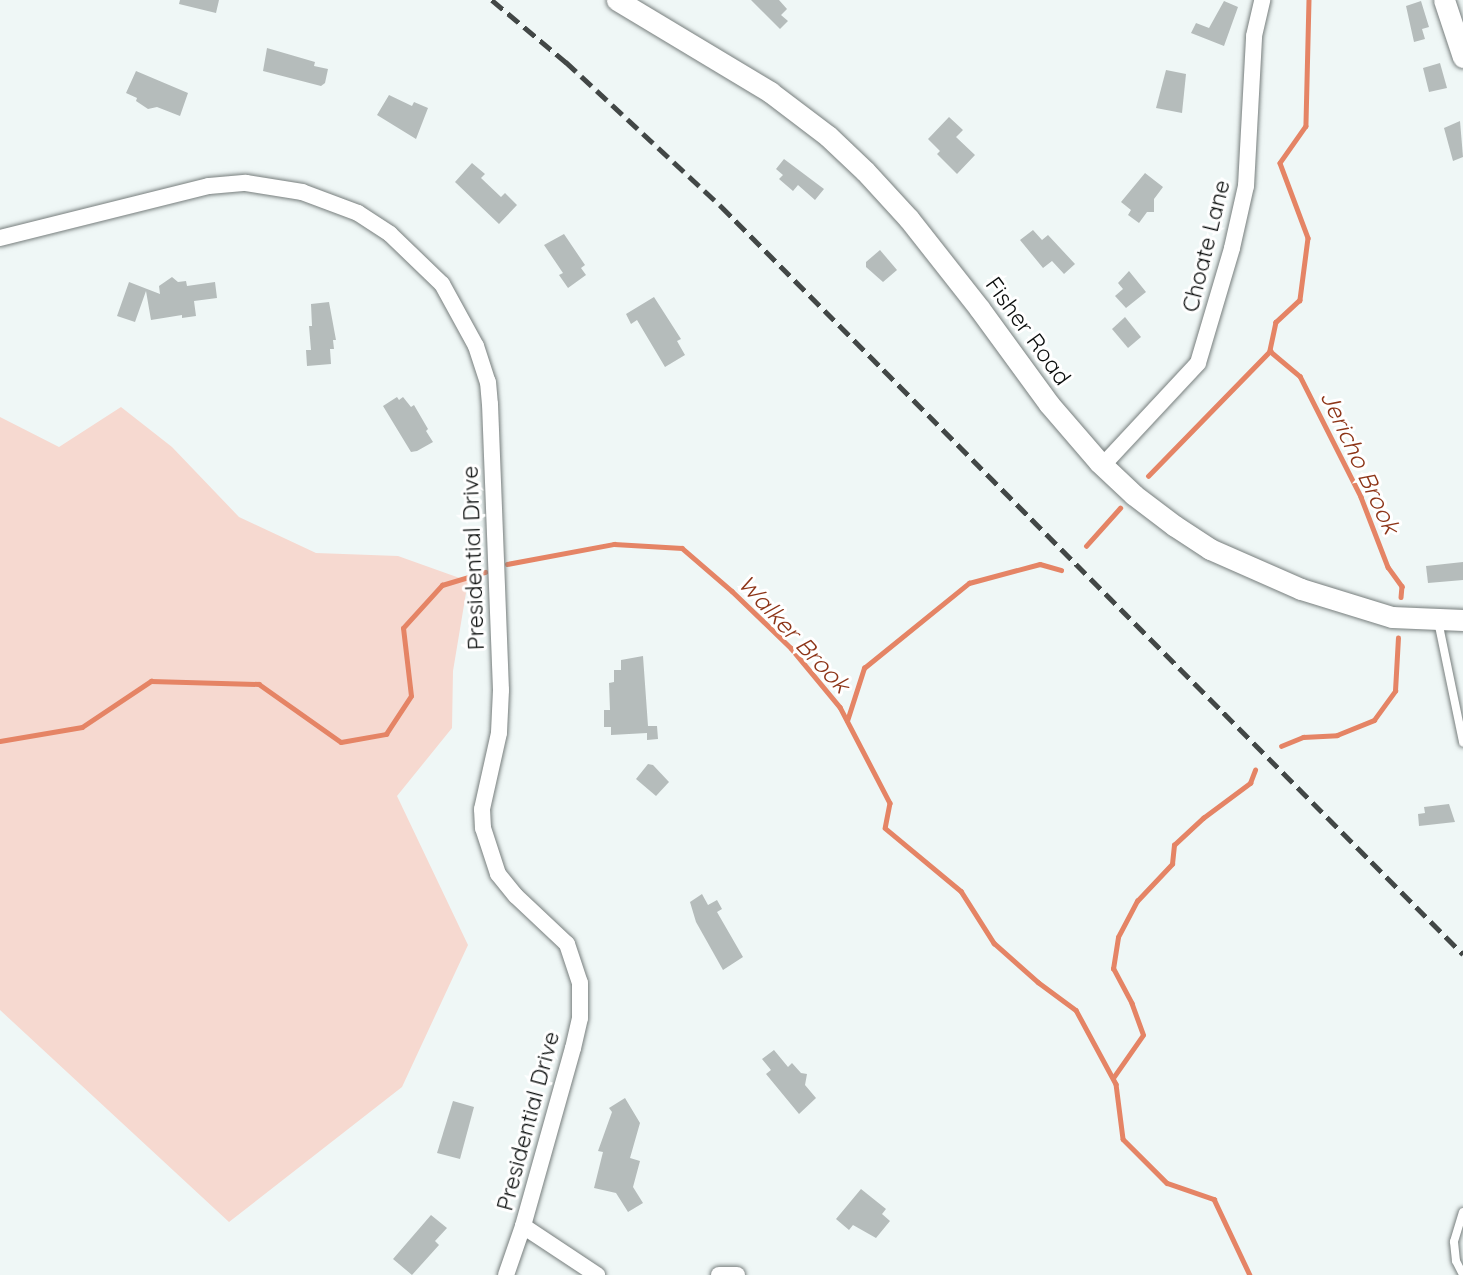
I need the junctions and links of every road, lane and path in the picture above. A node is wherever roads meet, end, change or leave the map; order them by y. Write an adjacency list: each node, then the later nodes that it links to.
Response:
1 (617, 0): 6 (street, Fisher Road)
2 (1262, 0): 6 (street, Choate Lane)
3 (1444, 0): 4 (street)
4 (1463, 57)
5 (0, 238): 11 (street, Presidential Drive)
6 (1102, 465): 8 (street, Fisher Road)
7 (1463, 620): 8 (street, Fisher Road)
8 (1437, 621): 9 (lane)
9 (1463, 742)
10 (1463, 1212): 16 (lane)
11 (523, 1226): 12 (street, Presidential Drive); 13 (street)
12 (506, 1275)
13 (597, 1275)
14 (719, 1275): 15 (street)
15 (737, 1275)
16 (1463, 1275)

